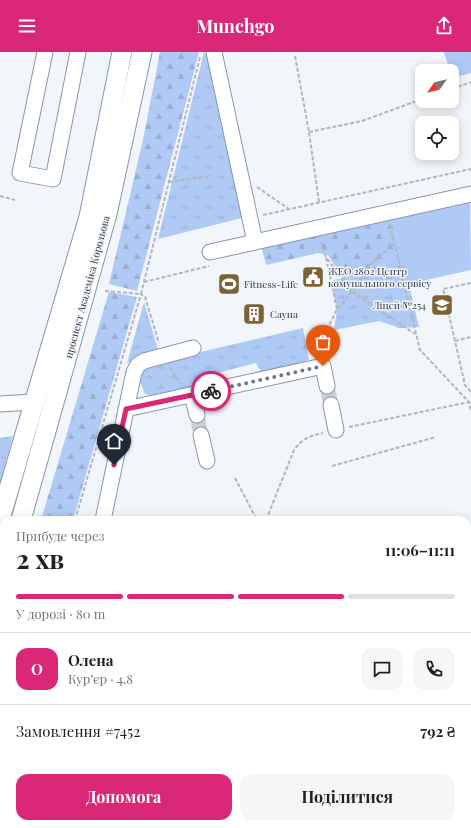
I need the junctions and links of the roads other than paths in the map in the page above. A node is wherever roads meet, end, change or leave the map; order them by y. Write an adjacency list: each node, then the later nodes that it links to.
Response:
1 (45, 52): 2 (street)
2 (78, 52)
3 (122, 52): 12 (main road, проспект Академіка Корольова)
4 (142, 52): 21 (main road, проспект Академіка Корольова)
5 (214, 52): 7 (street)
6 (471, 194): 7 (street)
7 (255, 242): 8 (street)
8 (210, 252)
9 (193, 348): 15 (street)
10 (327, 386): 11 (street)
11 (192, 395): 15 (street); 16 (street)
12 (33, 402): 13 (street); 20 (main road, проспект Академіка Корольова)
13 (0, 404)
14 (331, 405): 17 (street)
15 (126, 409): 22 (street)
16 (197, 415)
17 (336, 430)
18 (201, 435): 19 (street)
19 (207, 461)
20 (1, 516)
21 (22, 516)
22 (103, 516)

